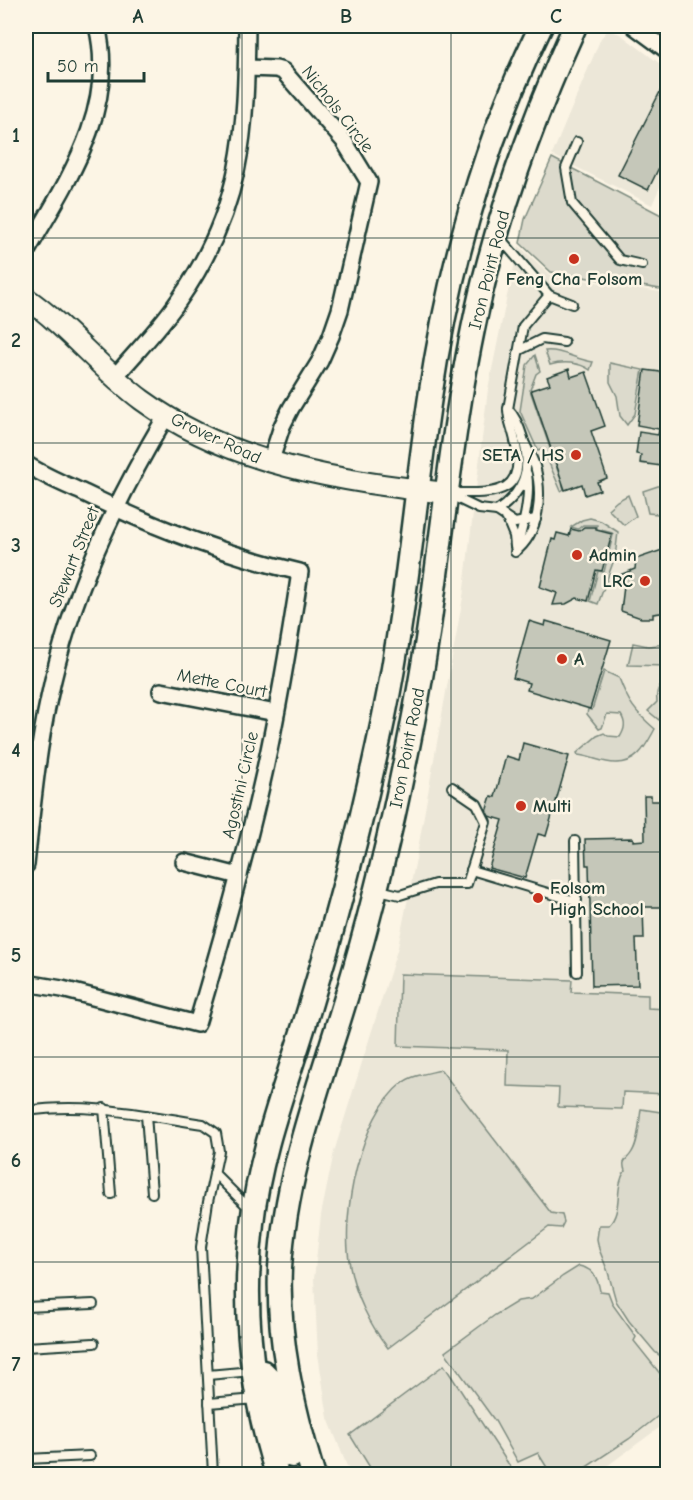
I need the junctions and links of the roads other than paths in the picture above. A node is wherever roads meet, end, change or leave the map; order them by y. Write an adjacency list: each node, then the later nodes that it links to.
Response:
1 (97, 26): 10 (street)
2 (247, 26): 7 (street)
3 (541, 26): 24 (main road, Iron Point Road)
4 (575, 26): 9 (main road, Iron Point Road)
5 (634, 26): 6 (street)
6 (668, 51)
7 (247, 68): 17 (street); 21 (street, Nichols Circle)
8 (577, 142): 11 (lane)
9 (497, 235): 12 (lane); 25 (main road, Iron Point Road)
10 (26, 253)
11 (642, 266)
12 (549, 295): 14 (lane); 16 (lane)
13 (26, 298): 17 (street, Grover Road)
14 (572, 304)
15 (564, 342): 16 (lane)
16 (520, 350): 18 (lane)
17 (114, 378): 19 (street, Grover Road)
18 (508, 409): 20 (lane); 25 (lane)
19 (166, 416): 21 (street, Grover Road); 26 (street, Stewart Street)
20 (523, 440): 23 (lane); 29 (lane)
21 (270, 463): 24 (street, Grover Road)
22 (26, 464): 26 (street)
23 (526, 471): 27 (lane); 30 (lane)
24 (418, 490): 25 (street, Grover Road); 50 (main road, Iron Point Road)
25 (447, 493): 27 (lane); 40 (main road, Iron Point Road)
26 (114, 508): 33 (street, Agostini Circle); 37 (street, Stewart Street)
27 (497, 511): 28 (lane)
28 (507, 519): 30 (lane); 31 (lane)
29 (536, 519): 30 (lane); 31 (lane)
30 (523, 523): 31 (lane)
31 (515, 552)
32 (161, 691): 33 (street, Mette Court)
33 (276, 713): 39 (street, Agostini Circle)
34 (452, 787): 38 (lane)
35 (575, 841): 41 (lane)
36 (184, 862): 39 (street)
37 (26, 865)
38 (471, 870): 40 (lane); 41 (lane)
39 (239, 876): 43 (street, Agostini Circle)
40 (375, 889): 64 (main road, Iron Point Road)
41 (577, 900): 42 (lane)
42 (577, 972)
43 (26, 983)
44 (104, 1108): 45 (lane); 46 (lane); 49 (lane)
45 (26, 1113)
46 (146, 1115): 47 (lane); 48 (lane)
47 (214, 1173): 50 (lane); 56 (lane)
48 (152, 1193)
49 (111, 1194)
50 (253, 1212): 55 (main road, Iron Point Road)
51 (93, 1304): 52 (lane)
52 (26, 1307)
53 (94, 1343): 54 (lane)
54 (26, 1347)
55 (253, 1371): 56 (lane); 57 (main road, Iron Point Road); 63 (main road)
56 (208, 1375): 58 (lane)
57 (258, 1398): 58 (lane); 62 (main road, Iron Point Road)
58 (209, 1403): 61 (lane)
59 (90, 1456): 60 (lane)
60 (26, 1459)
61 (213, 1474)
62 (277, 1474)
63 (297, 1474)
64 (313, 1474)

